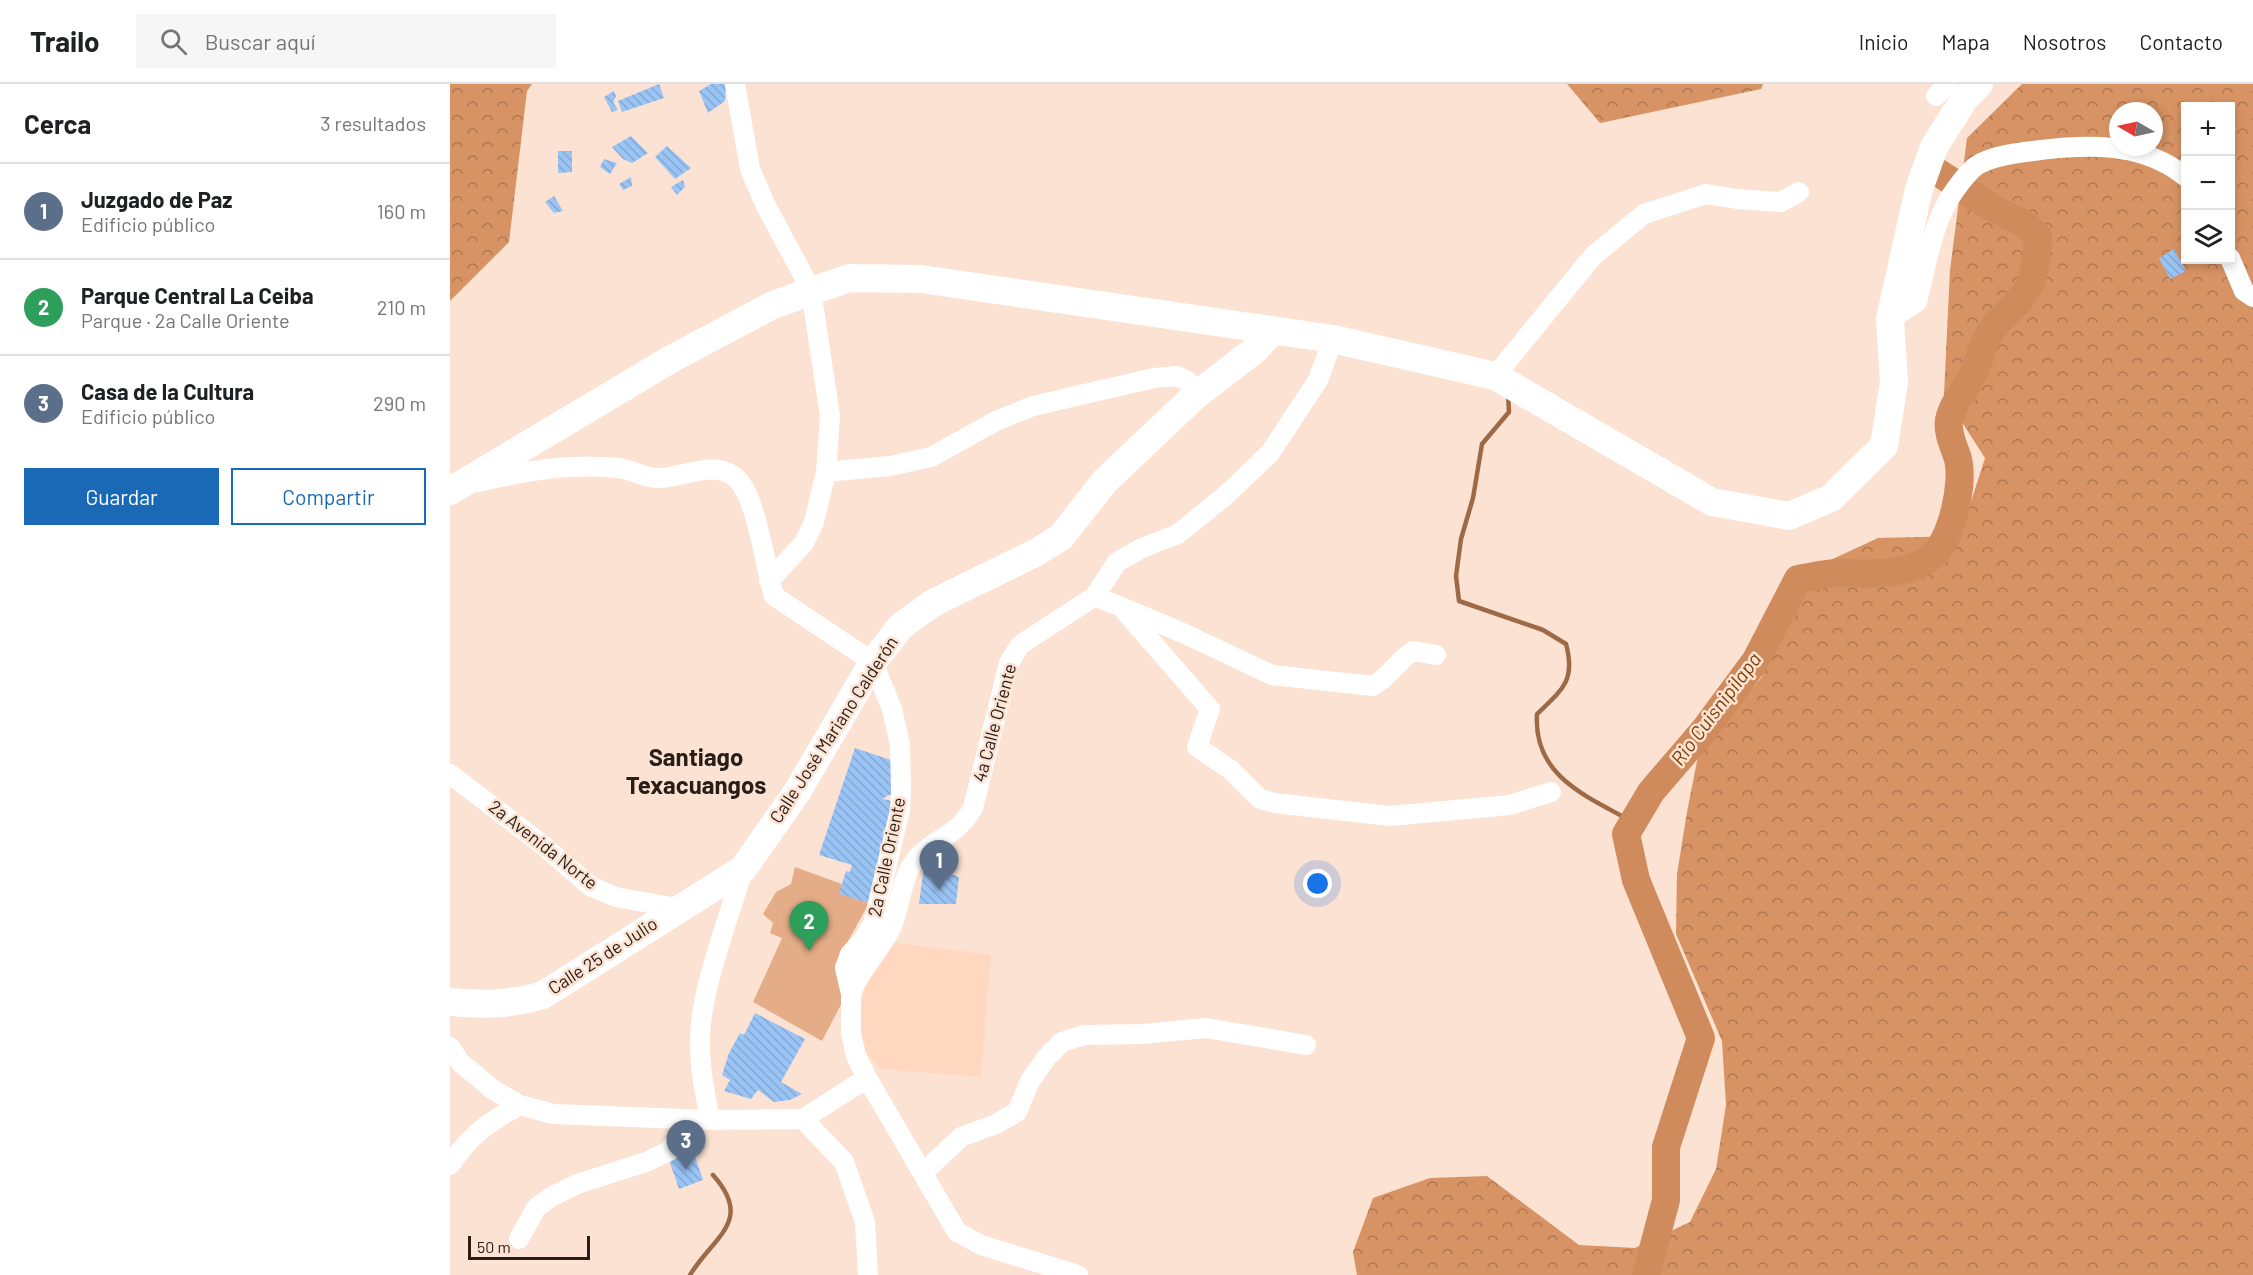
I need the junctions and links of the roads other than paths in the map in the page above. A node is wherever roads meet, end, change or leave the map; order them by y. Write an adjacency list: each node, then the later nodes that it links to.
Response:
1 (735, 84): 6 (street)
2 (1979, 84): 8 (street)
3 (2181, 174): 8 (street)
4 (1799, 192): 11 (street)
5 (2233, 264): 7 (street)
6 (811, 290): 9 (street); 13 (street); 14 (street)
7 (2253, 297)
8 (1890, 319): 11 (street)
9 (1273, 330): 10 (street); 12 (street, Calle José Mariano Calderón)
10 (1333, 339): 11 (street); 16 (street, 4a Calle Oriente)
11 (1495, 376)
12 (1195, 396): 13 (street); 19 (street, Calle José Mariano Calderón)
13 (826, 472): 15 (street)
14 (454, 489): 15 (street)
15 (769, 581): 19 (street)
16 (1095, 596): 17 (street); 24 (street, 4a Calle Oriente)
17 (1122, 608): 18 (street); 21 (street)
18 (1436, 655)
19 (873, 662): 22 (street, Calle José Mariano Calderón); 24 (street, 2a Calle Oriente)
20 (450, 774): 23 (street, 2a Avenida Norte)
21 (1551, 792)
22 (743, 869): 23 (street, Calle 25 de Julio); 32 (street, Calle José Mariano Calderón)
23 (677, 908): 25 (street, Calle 25 de Julio)
24 (851, 994): 28 (street, 2a Calle Oriente)
25 (450, 1002)
26 (1306, 1045): 34 (street)
27 (450, 1047): 29 (street)
28 (867, 1078): 30 (street); 34 (street, 2a Calle Oriente)
29 (520, 1105): 31 (street); 33 (street)
30 (802, 1119): 32 (street); 36 (street)
31 (683, 1120): 32 (street); 35 (street)
32 (710, 1120)
33 (450, 1165)
34 (923, 1173): 37 (street, 2a Calle Oriente)
35 (519, 1239)
36 (868, 1275)
37 (1078, 1275)

